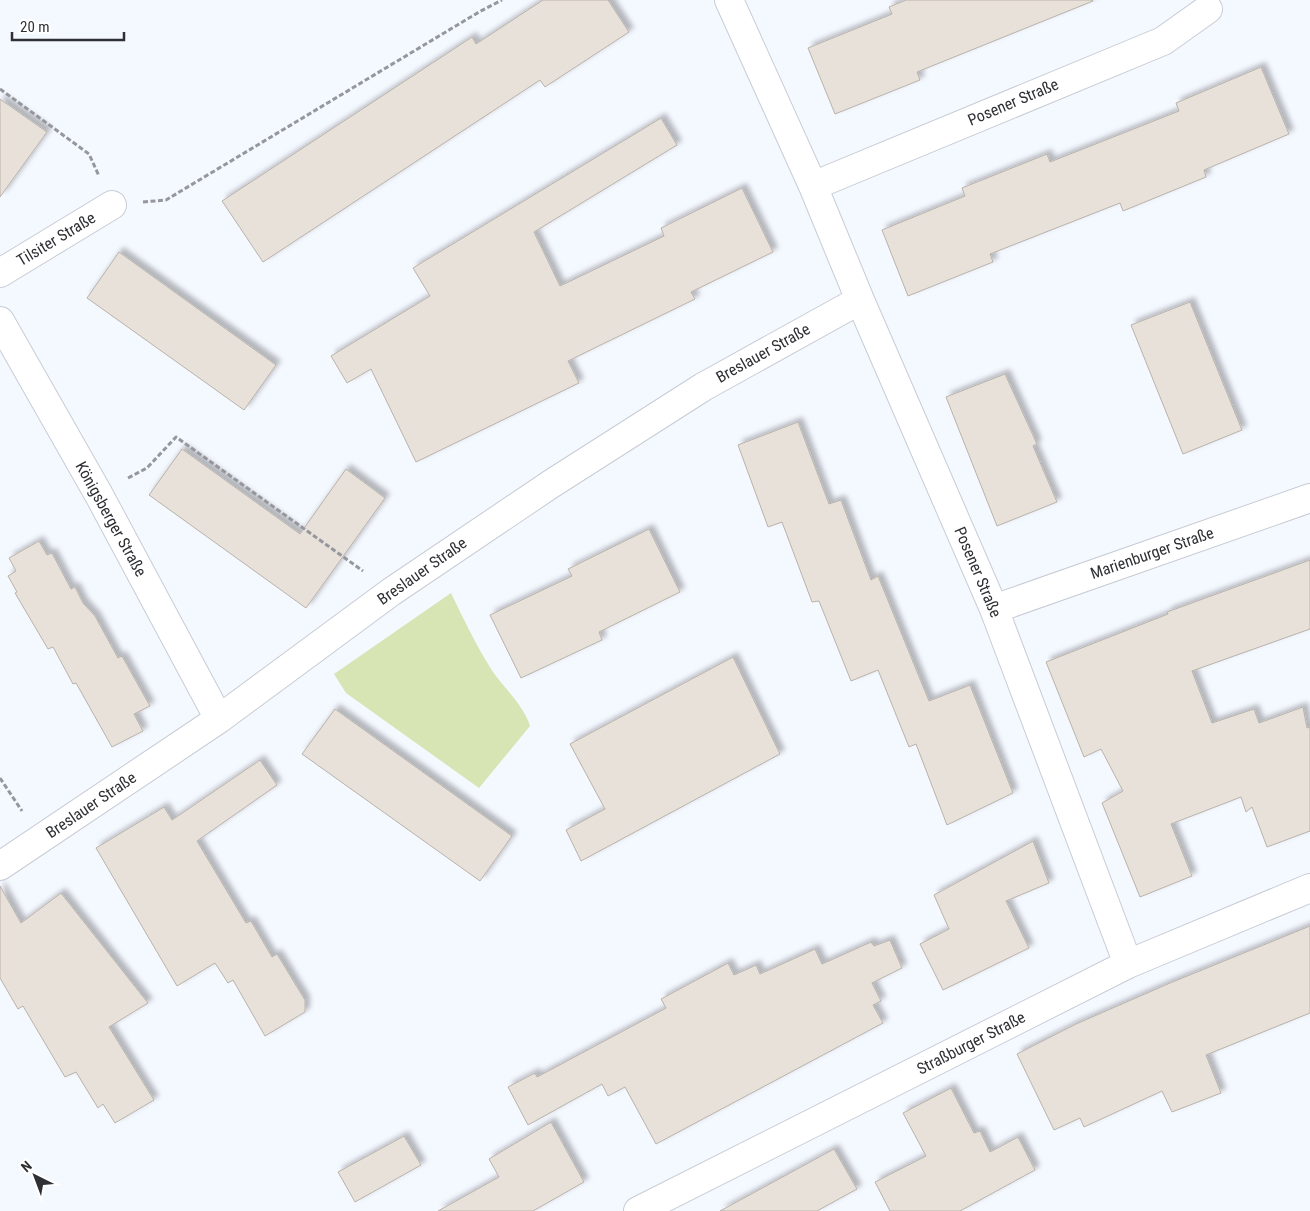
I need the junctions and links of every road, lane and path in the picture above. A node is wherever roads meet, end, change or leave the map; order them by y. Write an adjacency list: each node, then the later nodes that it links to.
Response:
1 (502, 0): 6 (path)
2 (729, 0): 5 (street, Posener Straße)
3 (1208, 9): 5 (street, Posener Straße)
4 (0, 89): 6 (path)
5 (813, 186): 8 (street, Posener Straße)
6 (112, 205): 7 (street, Tilsiter Straße)
7 (0, 273)
8 (860, 300): 12 (street, Breslauer Straße); 13 (street, Posener Straße)
9 (0, 321): 10 (street, Königsberger Straße)
10 (99, 495): 12 (path); 14 (street, Königsberger Straße)
11 (1310, 498): 13 (street, Marienburger Straße)
12 (391, 592): 14 (street, Breslauer Straße)
13 (994, 609): 17 (street, Posener Straße)
14 (219, 719): 15 (street, Breslauer Straße)
15 (0, 866)
16 (1310, 888): 17 (street, Straßburger Straße)
17 (1128, 964): 18 (street, Straßburger Straße)
18 (638, 1211)

